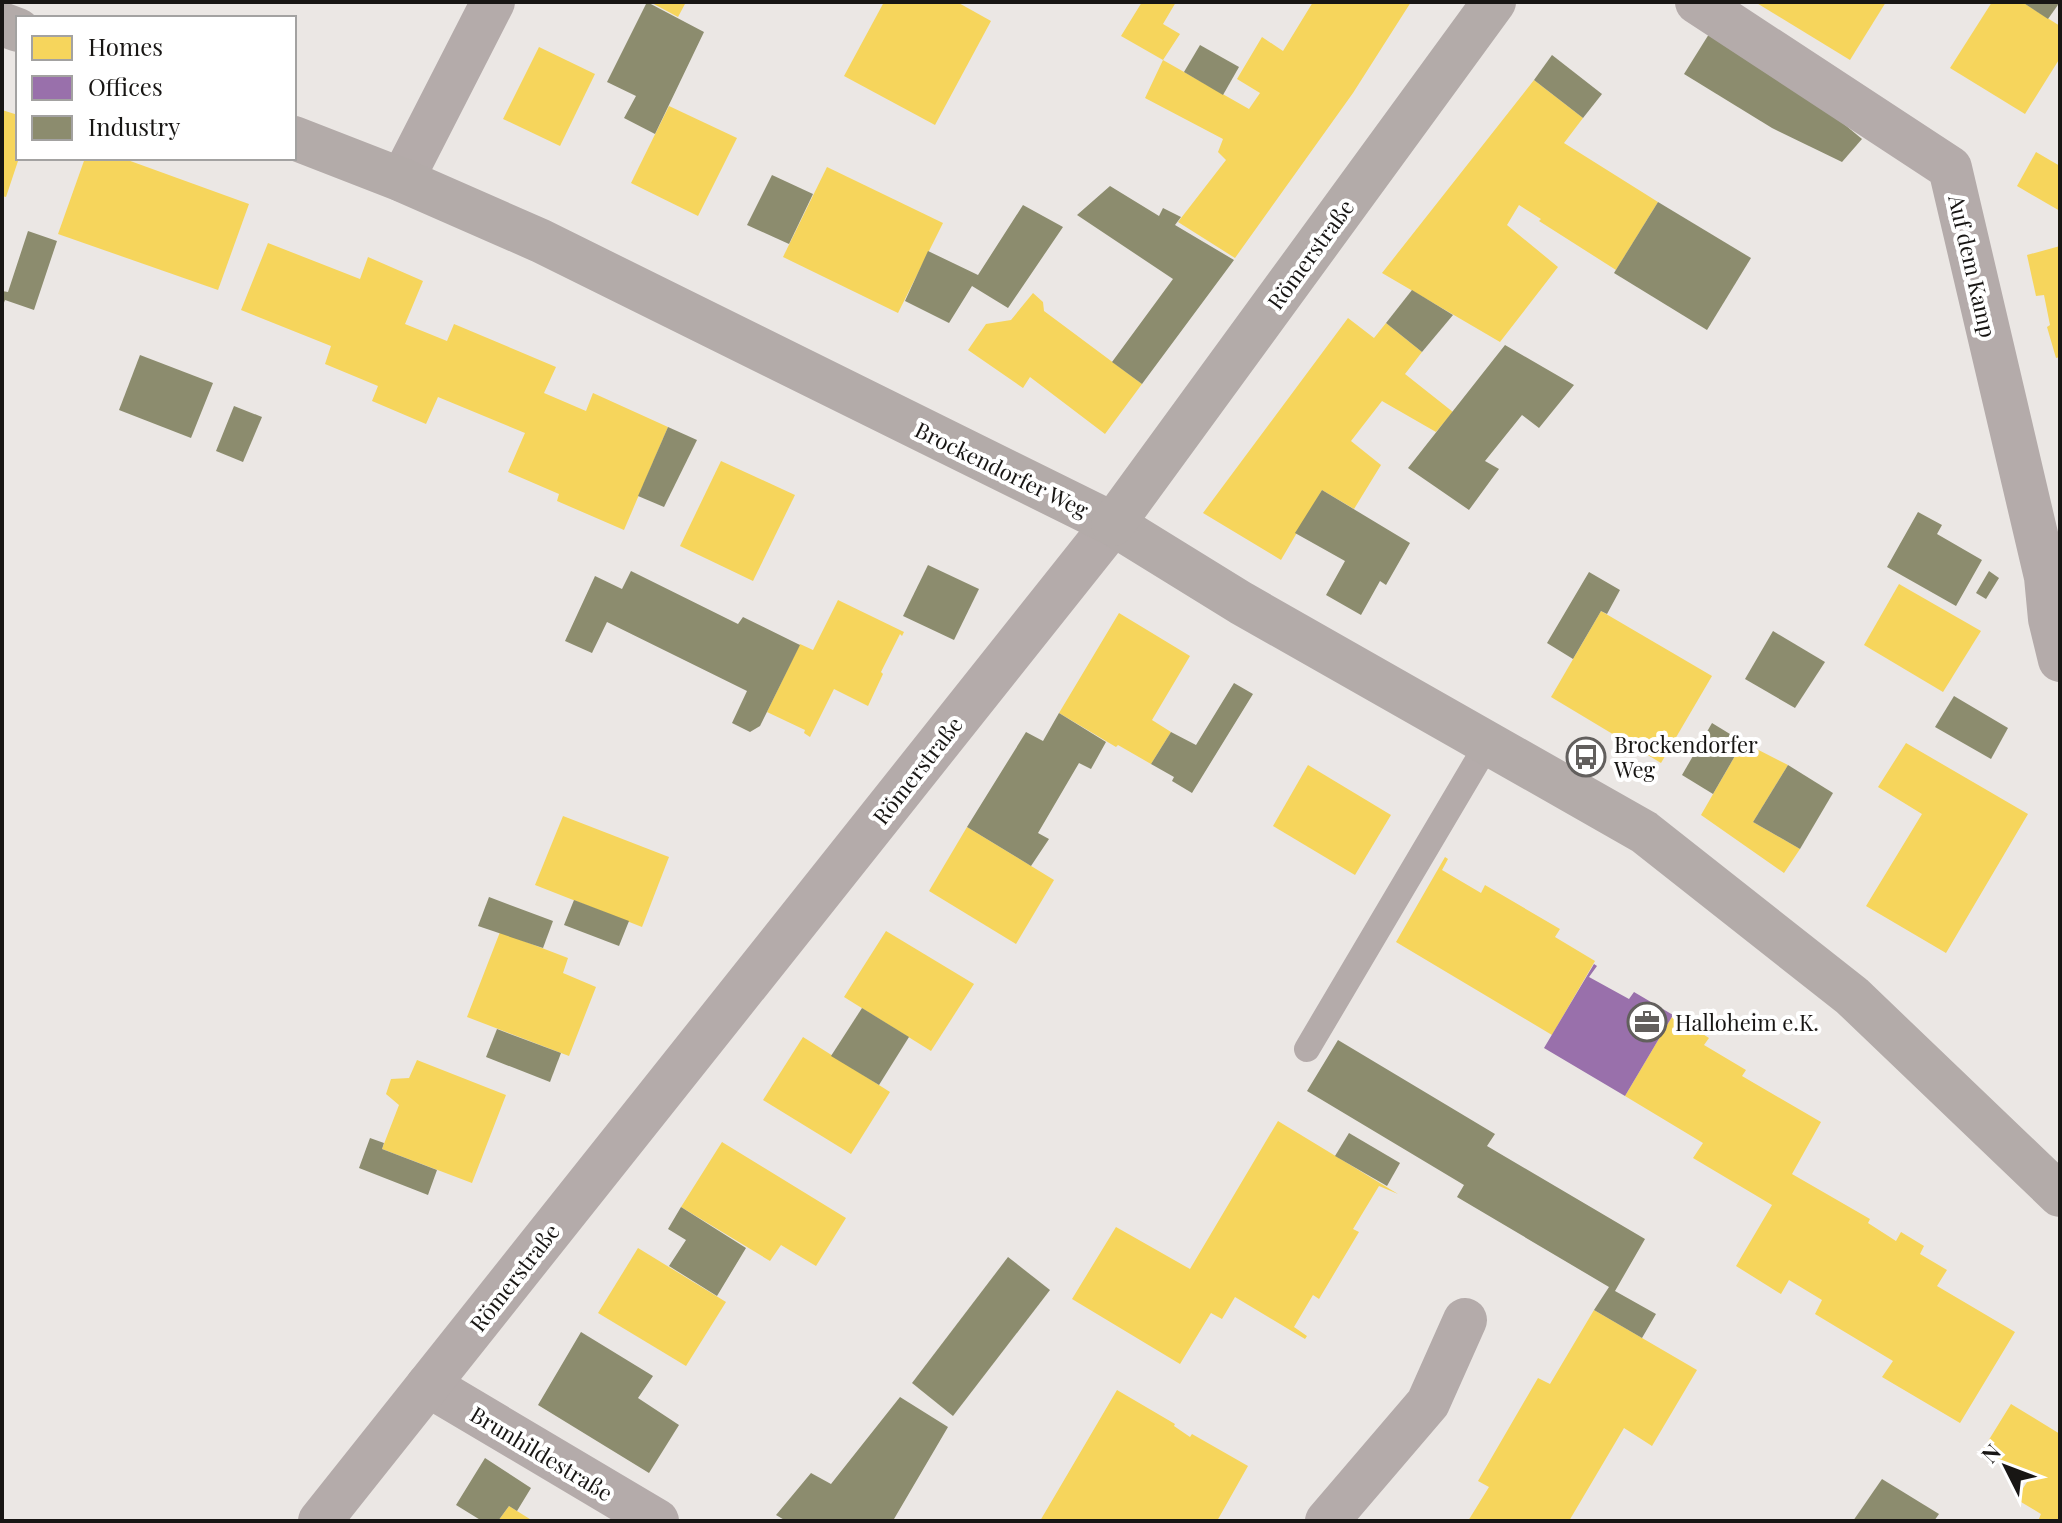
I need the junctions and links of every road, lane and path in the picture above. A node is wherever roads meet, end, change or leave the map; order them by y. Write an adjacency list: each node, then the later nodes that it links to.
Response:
1 (493, 2): 5 (street)
2 (1494, 2): 6 (street, Römerstraße)
3 (1697, 2): 7 (street, Auf dem Kamp)
4 (296, 139): 5 (street, Brockendorfer Weg)
5 (402, 180): 6 (street, Brockendorfer Weg)
6 (1113, 524): 8 (street, Brockendorfer Weg); 12 (street, Römerstraße)
7 (2057, 631)
8 (1488, 743): 9 (lane); 10 (street, Brockendorfer Weg)
9 (1307, 1049)
10 (2055, 1179)
11 (1465, 1320): 15 (street)
12 (428, 1385): 13 (street, Römerstraße); 14 (street, Brunhildestraße)
13 (320, 1521)
14 (657, 1521)
15 (1327, 1521)

